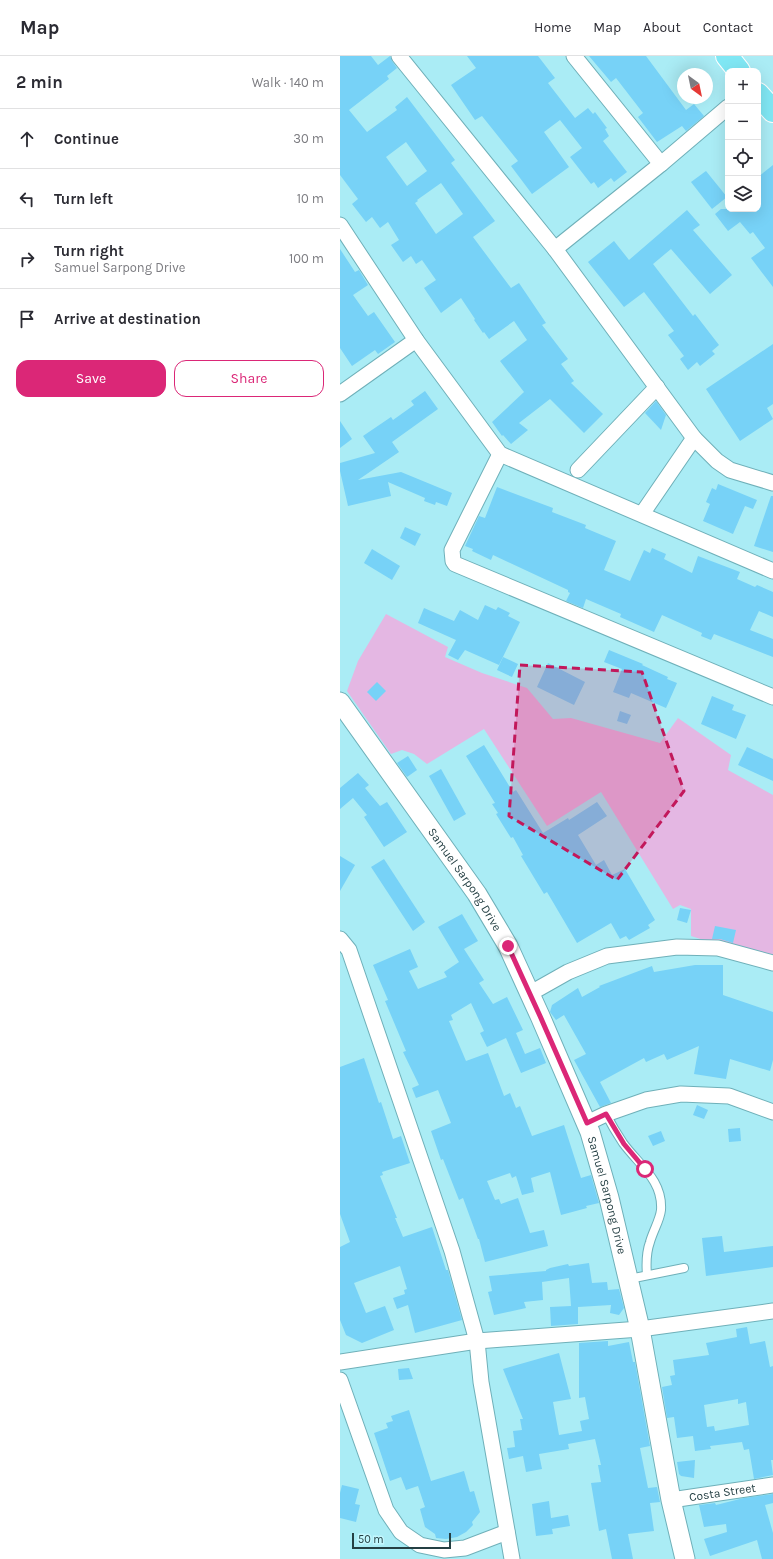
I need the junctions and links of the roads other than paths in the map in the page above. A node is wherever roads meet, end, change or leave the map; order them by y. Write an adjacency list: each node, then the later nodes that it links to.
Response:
1 (399, 56): 10 (street)
2 (574, 56): 8 (street)
3 (727, 56): 4 (highway)
4 (737, 68)
5 (761, 97): 7 (highway)
6 (725, 110): 8 (street)
7 (773, 111)
8 (661, 164): 10 (street)
9 (340, 225): 11 (street)
10 (555, 249): 12 (street)
11 (416, 340): 13 (street); 15 (street)
12 (657, 387): 14 (street); 16 (street)
13 (340, 394)
14 (694, 438): 17 (street); 18 (street)
15 (500, 454): 18 (street); 20 (street)
16 (578, 470)
17 (773, 483)
18 (642, 514): 19 (street)
19 (773, 571)
20 (773, 697)
21 (340, 702): 24 (street, Samuel Sarpong Drive)
22 (340, 939): 32 (street)
23 (773, 963): 24 (street)
24 (529, 994): 27 (street, Samuel Sarpong Drive)
25 (773, 1112): 26 (street)
26 (606, 1114): 27 (street); 29 (lane)
27 (587, 1123): 29 (street, Samuel Sarpong Drive)
28 (684, 1268): 29 (lane)
29 (638, 1277): 31 (street, Samuel Sarpong Drive)
30 (773, 1311): 31 (street)
31 (640, 1329): 32 (street); 36 (street, Samuel Sarpong Drive)
32 (477, 1341): 33 (street); 37 (street)
33 (340, 1362)
34 (340, 1380): 37 (street)
35 (773, 1485): 36 (street, Costa Street)
36 (671, 1500): 39 (street, Samuel Sarpong Drive)
37 (507, 1532): 38 (street)
38 (512, 1559)
39 (685, 1559)

